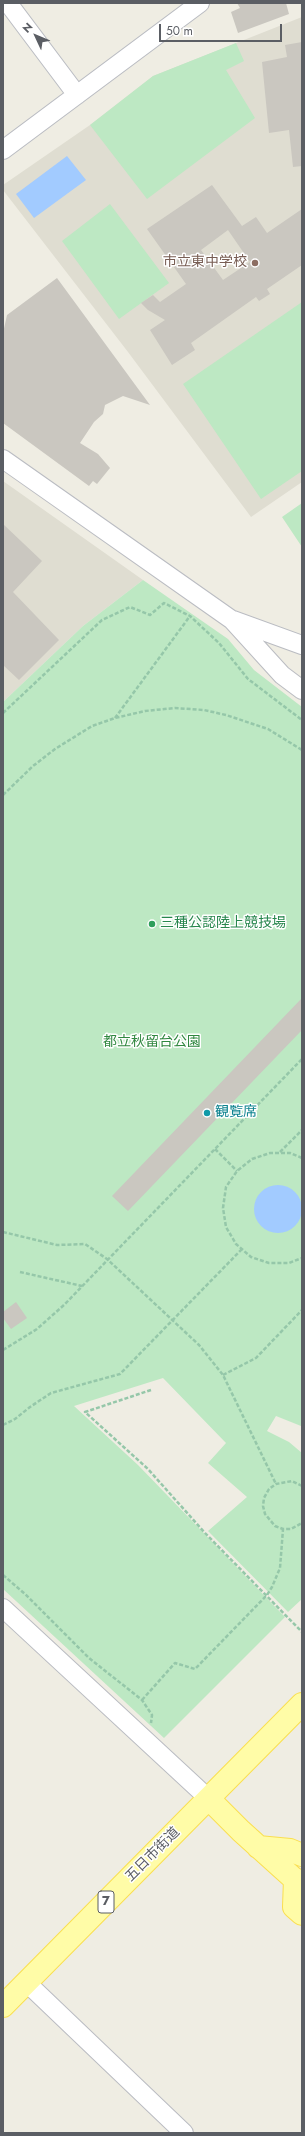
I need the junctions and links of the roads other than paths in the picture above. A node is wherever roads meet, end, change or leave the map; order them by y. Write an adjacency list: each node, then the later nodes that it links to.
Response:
1 (8, 3): 3 (street)
2 (200, 3): 3 (street)
3 (77, 95): 4 (street)
4 (3, 150)
5 (3, 459): 6 (street)
6 (232, 620): 7 (street); 8 (street)
7 (297, 643): 8 (street)
8 (274, 668): 9 (street)
9 (302, 690)
10 (3, 1608): 12 (street)
11 (302, 1704): 12 (main road, 五日市街道 / 7)
12 (209, 1799): 13 (main road); 17 (main road, 五日市街道 / 7)
13 (258, 1847): 14 (main road); 15 (main road)
14 (302, 1855)
15 (298, 1882): 16 (main road)
16 (302, 1914)
17 (26, 1982): 18 (main road, 五日市街道 / 7); 19 (street)
18 (3, 2006)
19 (184, 2133)

